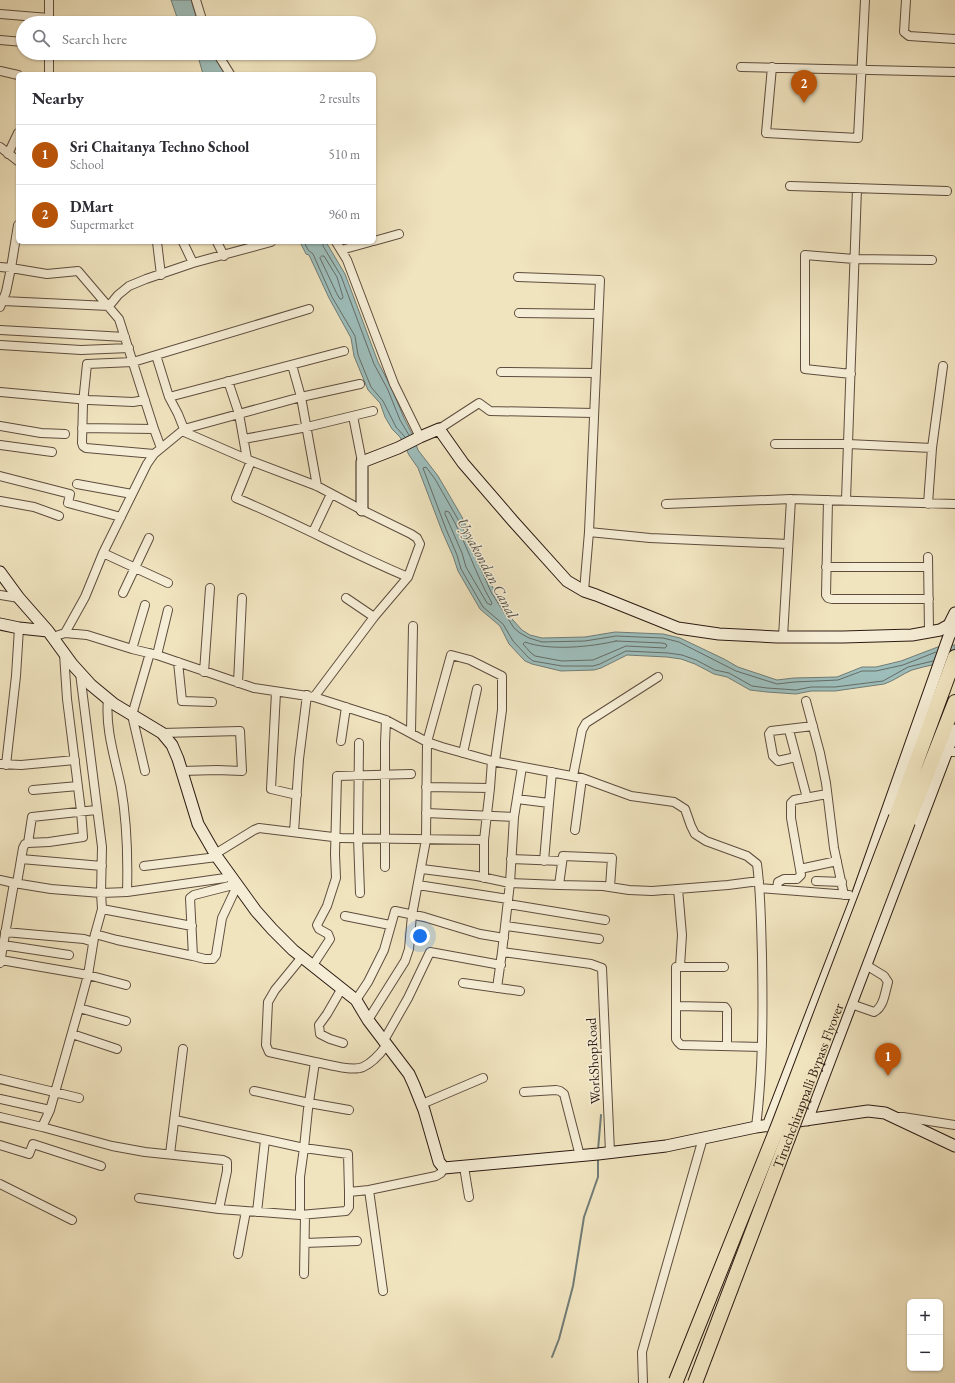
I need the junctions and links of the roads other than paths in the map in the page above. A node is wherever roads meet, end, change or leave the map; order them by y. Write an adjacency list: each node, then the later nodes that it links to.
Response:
1 (49, 0): 7 (street)
2 (196, 0): 8 (street)
3 (865, 0): 16 (street)
4 (906, 0): 9 (street)
5 (0, 14): 6 (street)
6 (16, 16)
7 (49, 16)
8 (201, 16)
9 (955, 39)
10 (0, 40): 11 (street)
11 (16, 41)
12 (49, 60): 18 (street)
13 (221, 60): 19 (street)
14 (741, 67): 15 (street)
15 (772, 67): 16 (street); 16 (street)
16 (862, 70): 20 (street)
17 (0, 71): 21 (street)
18 (49, 72)
19 (229, 72)
20 (955, 72)
21 (16, 74)
22 (16, 137): 24 (street)
23 (0, 147): 24 (street)
24 (8, 154): 25 (street)
25 (16, 160)
26 (790, 186): 27 (street)
27 (858, 188): 28 (street); 40 (street)
28 (947, 191)
29 (398, 234): 31 (street)
30 (16, 240): 44 (street)
31 (376, 240)
32 (157, 244): 45 (street)
33 (184, 244): 42 (street)
34 (218, 244): 39 (street)
35 (337, 244): 38 (street)
36 (363, 244): 38 (street)
37 (250, 245): 39 (street)
38 (341, 250): 83 (street)
39 (224, 256): 42 (street)
40 (854, 259): 41 (street); 64 (street); 64 (street)
41 (932, 260)
42 (193, 264): 45 (street)
43 (0, 267): 44 (street)
44 (11, 268): 47 (street); 49 (street)
45 (160, 275): 49 (street)
46 (518, 277): 52 (street)
47 (3, 292): 48 (street)
48 (1, 304): 49 (street)
49 (109, 306): 54 (street)
50 (309, 308): 58 (street)
51 (519, 314): 52 (street)
52 (598, 314): 63 (street)
53 (0, 330): 54 (street)
54 (125, 337): 56 (street)
55 (0, 345): 56 (street)
56 (129, 348): 59 (street)
57 (344, 351): 60 (street)
58 (156, 355): 59 (street); 68 (street)
59 (133, 362): 70 (street); 71 (street)
60 (292, 365): 65 (street); 69 (street)
61 (943, 366): 89 (street)
62 (501, 372): 63 (street)
63 (595, 373): 73 (street)
64 (851, 374): 86 (street)
65 (228, 381): 68 (street); 74 (street)
66 (360, 384): 69 (street)
67 (0, 392): 70 (street)
68 (169, 397): 81 (street)
69 (301, 397): 74 (street); 77 (street)
70 (84, 399): 71 (street); 78 (street)
71 (145, 400): 80 (street)
72 (373, 411): 75 (street)
73 (594, 413): 79 (street); 110 (street)
74 (239, 414): 81 (street); 84 (street)
75 (353, 416): 77 (street); 93 (street)
76 (0, 426): 82 (street)
77 (307, 427): 84 (street); 96 (street)
78 (82, 428): 80 (street); 91 (street)
79 (440, 429): 83 (street); 122 (street)
80 (154, 430): 88 (street)
81 (183, 430): 88 (street); 92 (street)
82 (65, 434)
83 (420, 437): 93 (street)
84 (244, 439): 92 (street)
85 (775, 444): 86 (street)
86 (848, 444): 89 (street); 101 (street)
87 (0, 445): 90 (street)
88 (161, 448): 91 (street)
89 (932, 448): 104 (street)
90 (52, 452)
91 (154, 454): 97 (street)
92 (249, 460): 96 (street); 109 (street)
93 (362, 462): 106 (street)
94 (0, 476): 108 (street)
95 (77, 484): 97 (street)
96 (317, 486): 98 (street)
97 (132, 494): 108 (street)
98 (331, 494): 106 (street); 109 (street)
99 (791, 499): 100 (street); 103 (street); 112 (street)
100 (828, 500): 101 (street); 115 (street)
101 (846, 500): 104 (street)
102 (0, 501): 107 (street)
103 (666, 504)
104 (928, 504): 105 (street)
105 (955, 504)
106 (362, 510): 119 (street)
107 (59, 516)
108 (121, 517): 113 (street)
109 (313, 532): 119 (street)
110 (589, 532): 112 (street); 122 (street)
111 (149, 538): 117 (street)
112 (788, 544): 140 (street)
113 (103, 553): 117 (street); 138 (street)
114 (928, 557): 116 (street)
115 (826, 567): 116 (street); 128 (street)
116 (928, 567): 128 (street)
117 (135, 568): 120 (street); 123 (street)
118 (0, 572): 125 (street)
119 (408, 577): 132 (street)
120 (168, 583)
121 (210, 588): 146 (street)
122 (584, 591): 140 (street)
123 (123, 593)
124 (0, 594): 125 (street)
125 (19, 598): 139 (street)
126 (242, 598): 149 (street)
127 (346, 598): 132 (street)
128 (929, 599): 137 (street)
129 (144, 605): 141 (street)
130 (168, 610): 143 (street)
131 (955, 613): 137 (street)
132 (374, 617): 152 (street)
133 (0, 624): 136 (street)
134 (955, 625): 188 (street)
135 (413, 626): 163 (street)
136 (19, 628): 139 (street); 173 (street)
137 (929, 632): 140 (street)
138 (65, 633): 139 (street); 141 (street)
139 (50, 634): 142 (street)
140 (783, 637)
141 (132, 649): 143 (street)
142 (64, 654): 147 (street); 171 (street)
143 (154, 654): 145 (street); 158 (street)
144 (955, 657): 188 (highway, Tiruchchirappalli Bypass Flyover)
145 (178, 662): 146 (street); 155 (street)
146 (204, 672): 149 (street)
147 (80, 674): 153 (street); 193 (street)
148 (658, 678): 181 (street)
149 (238, 683): 151 (street)
150 (477, 689): 169 (street)
151 (276, 692): 152 (street); 189 (street)
152 (310, 696): 157 (street); 189 (street)
153 (108, 699): 158 (street); 231 (street)
154 (806, 701): 160 (street)
155 (212, 702)
156 (955, 702): 198 (highway, Tiruchchirappalli Bypass Flyover)
157 (346, 707): 159 (street); 165 (street)
158 (132, 715): 164 (street); 176 (street)
159 (386, 720): 163 (street); 178 (street)
160 (813, 726): 161 (street); 187 (street)
161 (789, 730): 170 (street); 170 (street)
162 (955, 730): 168 (street)
163 (410, 732): 167 (street)
164 (162, 733): 175 (street); 175 (street)
165 (341, 741)
166 (359, 742): 180 (street)
167 (427, 742): 169 (street); 172 (street); 184 (street)
168 (951, 752): 256 (street)
169 (463, 753): 172 (street)
170 (796, 757): 190 (street)
171 (75, 760): 173 (street); 183 (street)
172 (493, 761): 174 (street); 185 (street)
173 (3, 765)
174 (522, 767): 177 (street); 191 (street)
175 (182, 771): 207 (street)
176 (145, 772)
177 (552, 772): 181 (street); 192 (street)
178 (385, 774): 179 (street); 180 (street); 203 (street)
179 (411, 774)
180 (358, 775): 201 (street); 202 (street)
181 (574, 776): 182 (street)
182 (582, 778): 199 (street); 225 (street)
183 (78, 786): 186 (street); 194 (street)
184 (426, 787): 185 (street); 195 (street)
185 (490, 788): 196 (street)
186 (33, 790)
187 (827, 794): 190 (street); 212 (street)
188 (899, 795): 198 (highway, Tiruchchirappalli Bypass Flyover); 235 (street)
189 (297, 796): 200 (street)
190 (807, 798): 217 (street)
191 (517, 799): 192 (street); 197 (street)
192 (549, 803): 210 (street)
193 (96, 810): 194 (street); 213 (street)
194 (81, 811): 206 (street); 206 (street)
195 (426, 813): 196 (street); 204 (street)
196 (486, 814): 197 (street); 205 (street)
197 (514, 816): 209 (street)
198 (902, 820): 325 (highway, Tiruchchirappalli Bypass Flyover, bridge); 326 (highway, Tiruchchirappalli Bypass Flyover, bridge)
199 (575, 830)
200 (294, 832): 201 (street); 207 (street)
201 (335, 837): 202 (street); 254 (street)
202 (358, 838): 203 (street); 233 (street)
203 (385, 838): 204 (street); 215 (street)
204 (426, 840): 205 (street); 216 (street)
205 (484, 840): 218 (street)
206 (28, 843): 208 (street)
207 (216, 856): 214 (street); 221 (street)
208 (21, 859): 213 (street); 223 (street)
209 (511, 859): 210 (street); 224 (street)
210 (544, 861): 211 (street)
211 (562, 861): 227 (street); 228 (street)
212 (837, 861): 217 (street); 222 (street)
213 (102, 866): 232 (street)
214 (144, 866)
215 (385, 867)
216 (422, 869): 218 (street); 226 (street)
217 (800, 869): 230 (street)
218 (484, 878): 224 (street)
219 (0, 880): 223 (street)
220 (816, 881): 222 (street)
221 (235, 882): 231 (street); 242 (street); 251 (street); 252 (street)
222 (842, 882): 234 (street)
223 (16, 883): 232 (street); 244 (street)
224 (510, 883): 227 (street); 236 (street)
225 (760, 884): 229 (street); 230 (street); 275 (street)
226 (418, 885): 236 (street); 238 (street)
227 (559, 885): 228 (street)
228 (610, 887): 229 (street)
229 (678, 889): 257 (street)
230 (777, 890): 234 (street)
231 (127, 892): 232 (street)
232 (101, 893): 237 (street)
233 (360, 893)
234 (844, 895): 235 (street)
235 (857, 896): 295 (street)
236 (508, 901): 240 (street); 243 (street)
237 (102, 909): 242 (street); 245 (street)
238 (412, 915): 241 (street); 246 (street); 269 (street)
239 (345, 916): 241 (street)
240 (604, 920)
241 (390, 925): 265 (street)
242 (192, 926): 251 (street)
243 (506, 926): 246 (street); 247 (street)
244 (6, 932): 245 (street); 248 (street)
245 (94, 938): 251 (street); 259 (street)
246 (504, 938): 249 (street)
247 (599, 939)
248 (3, 945): 250 (street); 253 (street)
249 (502, 952): 255 (street); 303 (street, WorkShopRoad)
250 (69, 955)
251 (193, 956)
252 (302, 957): 254 (street); 278 (street)
253 (0, 962): 259 (street)
254 (313, 965): 262 (street)
255 (501, 965): 263 (street); 273 (street)
256 (866, 965): 266 (street); 266 (street)
257 (680, 966): 258 (street); 267 (street)
258 (724, 967)
259 (88, 975): 261 (street); 268 (street)
260 (463, 984): 263 (street)
261 (126, 986)
262 (342, 988): 265 (street); 272 (street)
263 (497, 988): 264 (street)
264 (520, 992)
265 (356, 1000): 269 (street)
266 (851, 1004): 293 (street)
267 (676, 1006): 274 (street); 274 (street)
268 (79, 1008): 270 (street); 271 (street)
269 (368, 1020): 273 (street)
270 (126, 1021)
271 (72, 1034): 276 (street); 282 (street)
272 (343, 1043)
273 (385, 1044): 278 (street); 287 (street)
274 (727, 1046): 275 (street)
275 (762, 1047): 297 (street)
276 (117, 1049)
277 (183, 1049): 292 (street)
278 (315, 1062): 286 (street)
279 (483, 1078): 287 (street)
280 (0, 1079): 282 (street)
281 (254, 1091): 286 (street)
282 (55, 1092): 284 (street); 288 (street)
283 (524, 1092): 305 (street)
284 (79, 1098)
285 (0, 1099): 288 (street)
286 (309, 1103): 289 (street); 302 (street)
287 (422, 1104): 308 (street)
288 (50, 1110): 296 (street)
289 (349, 1110)
290 (0, 1117): 296 (street)
291 (894, 1117): 293 (street); 294 (street); 301 (street)
292 (175, 1120): 299 (street); 304 (street)
293 (807, 1120): 295 (street)
294 (955, 1125)
295 (768, 1126): 297 (street)
296 (42, 1127): 304 (street)
297 (756, 1127): 298 (street)
298 (703, 1138): 303 (street); 324 (street)
299 (265, 1140): 302 (street); 316 (street)
300 (0, 1145): 306 (street)
301 (955, 1146)
302 (304, 1148): 311 (street); 317 (street)
303 (610, 1152): 305 (street)
304 (170, 1154): 314 (street)
305 (580, 1156): 307 (street)
306 (101, 1166)
307 (464, 1167): 308 (street); 312 (street)
308 (444, 1168): 310 (street)
309 (0, 1184): 318 (street)
310 (369, 1190): 311 (street); 323 (street)
311 (349, 1192): 317 (street)
312 (469, 1197)
313 (139, 1198): 314 (street)
314 (219, 1208): 315 (street)
315 (246, 1211): 316 (street); 321 (street)
316 (257, 1212): 317 (street)
317 (303, 1215): 320 (street)
318 (72, 1220)
319 (357, 1241): 320 (street)
320 (304, 1243): 322 (street)
321 (238, 1254)
322 (304, 1274)
323 (383, 1291)
324 (643, 1383)
325 (675, 1383)
326 (695, 1383)

